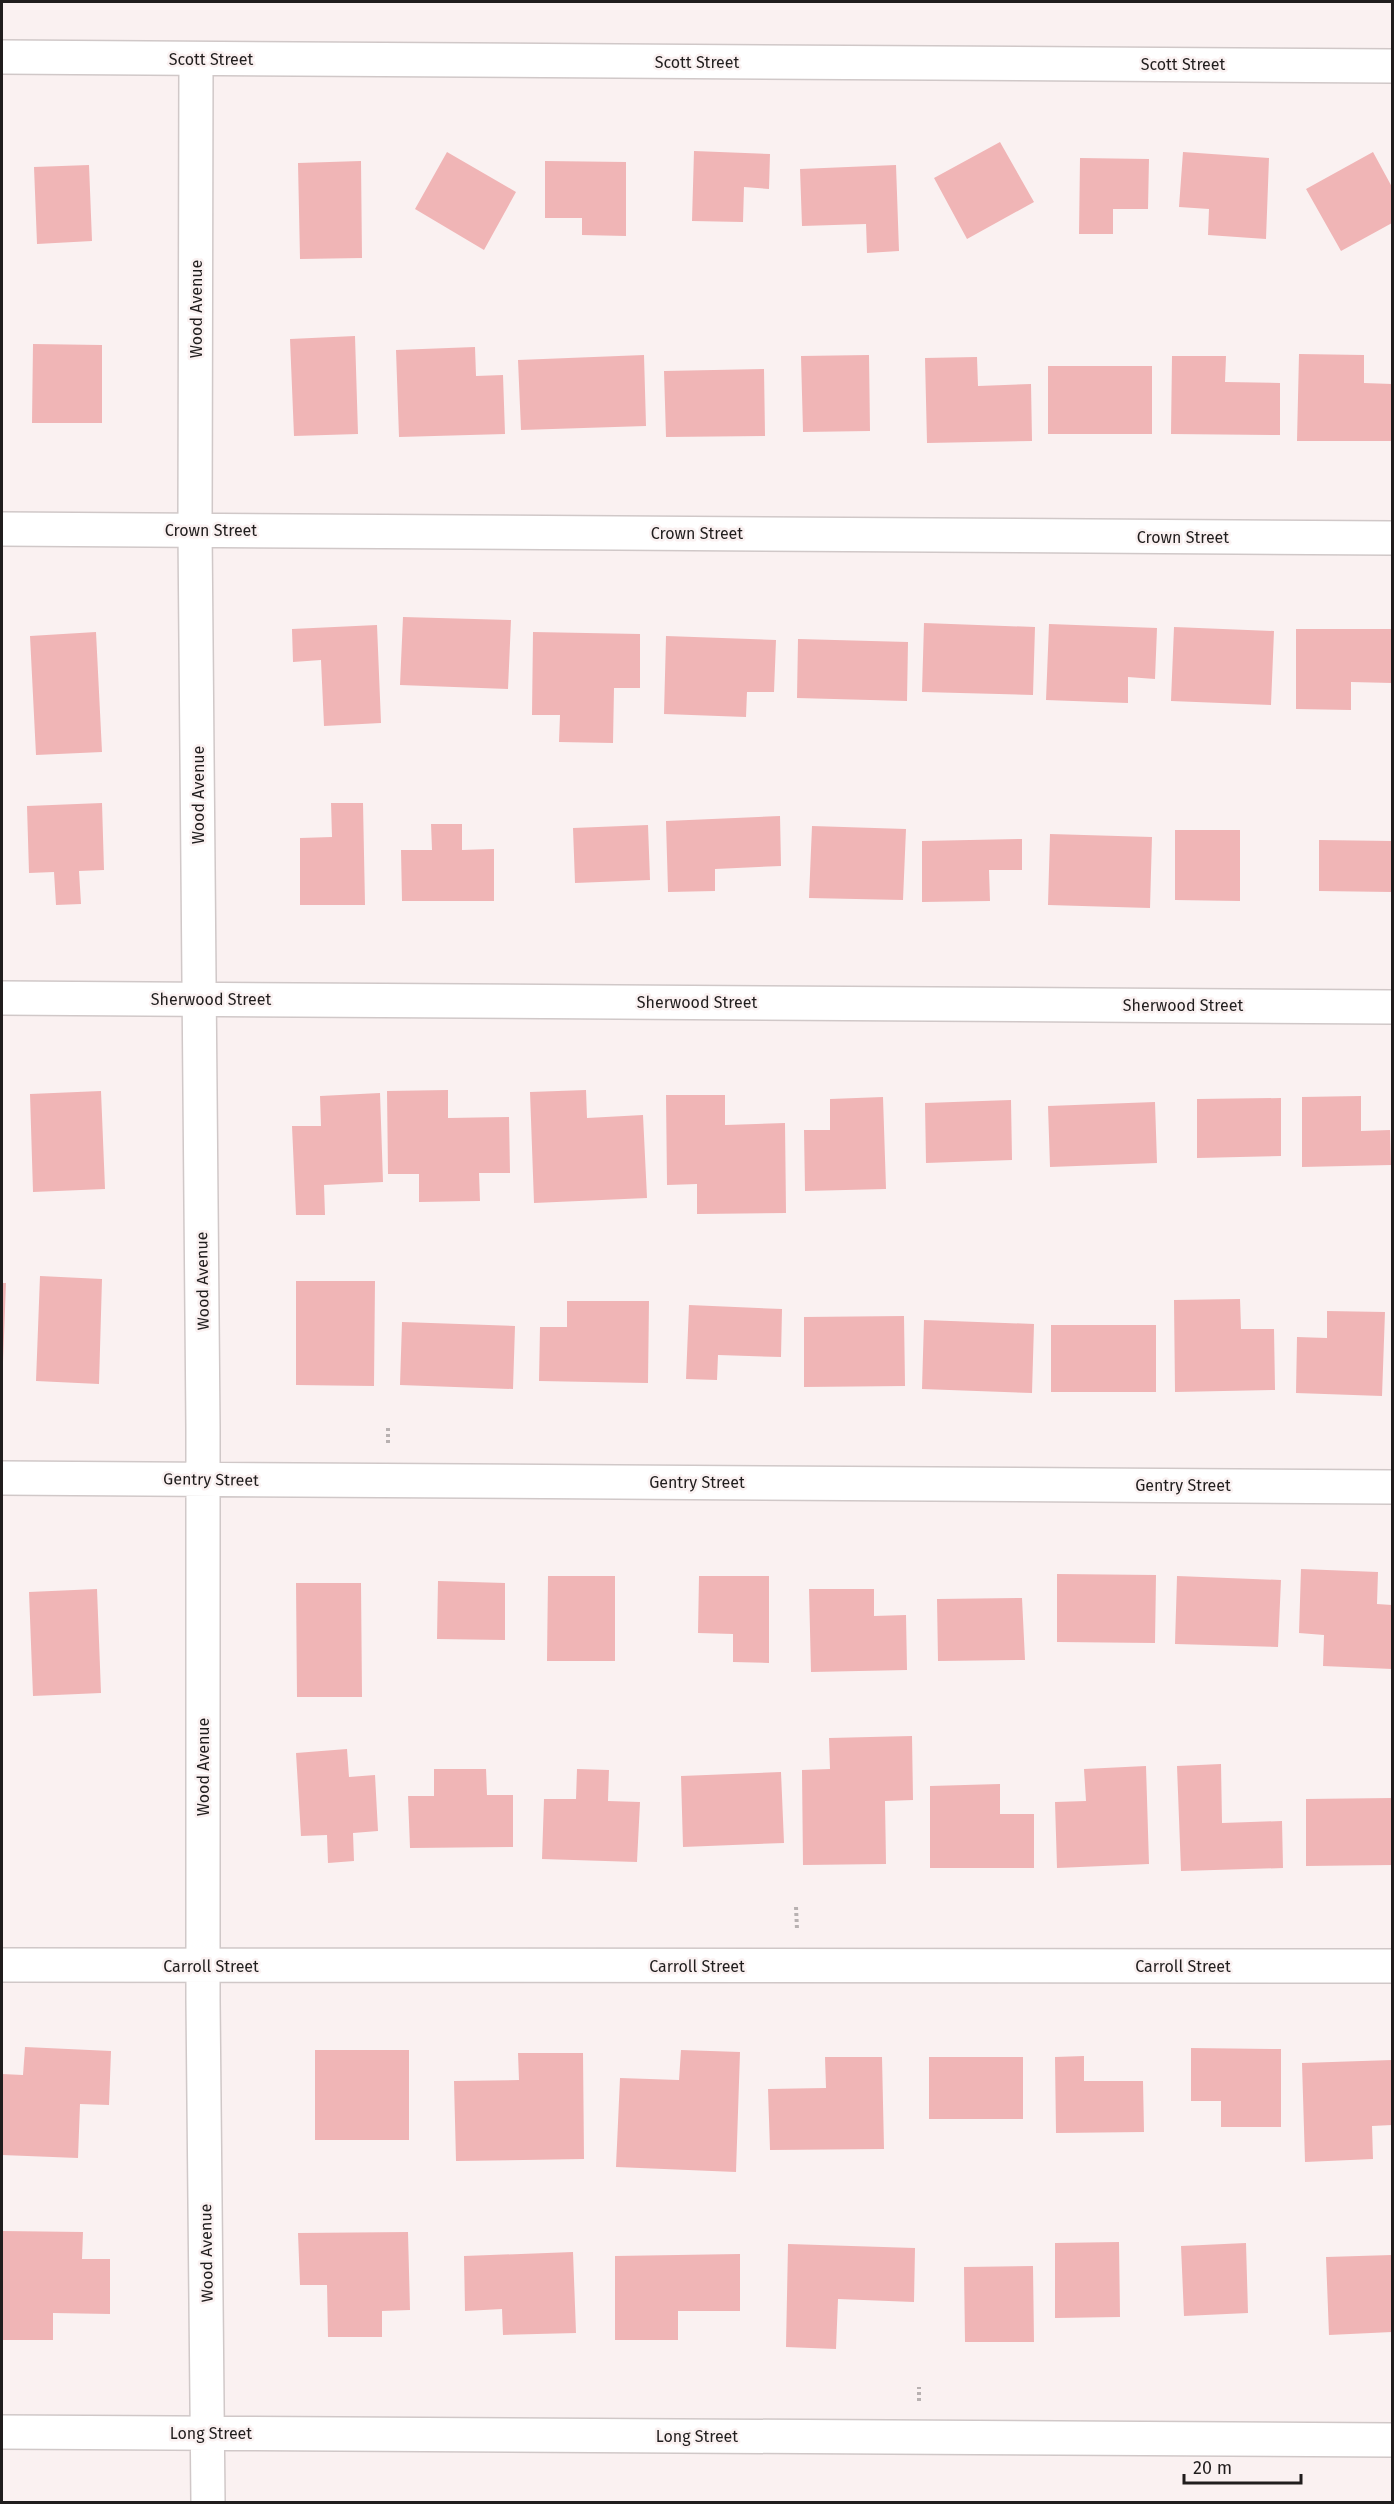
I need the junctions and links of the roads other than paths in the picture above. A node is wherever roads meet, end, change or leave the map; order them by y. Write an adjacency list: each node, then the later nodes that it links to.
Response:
1 (2, 57): 2 (street, Scott Street)
2 (196, 59): 3 (street, Scott Street); 5 (street, Wood Avenue)
3 (1392, 66)
4 (2, 529): 5 (street, Crown Street)
5 (195, 530): 6 (street, Crown Street); 8 (street, Wood Avenue)
6 (1392, 538)
7 (2, 998): 8 (street, Sherwood Street)
8 (200, 999): 9 (street, Sherwood Street); 11 (street, Wood Avenue)
9 (1392, 1006)
10 (2, 1478): 11 (street, Gentry Street)
11 (203, 1479): 12 (street, Gentry Street); 14 (street, Wood Avenue)
12 (1392, 1487)
13 (2, 1965): 14 (street, Carroll Street)
14 (203, 1966): 15 (street, Carroll Street); 17 (street, Wood Avenue)
15 (1392, 1966)
16 (2, 2432): 17 (street, Long Street)
17 (208, 2433): 18 (street, Long Street); 19 (street, Wood Avenue)
18 (1392, 2440)
19 (207, 2502)

